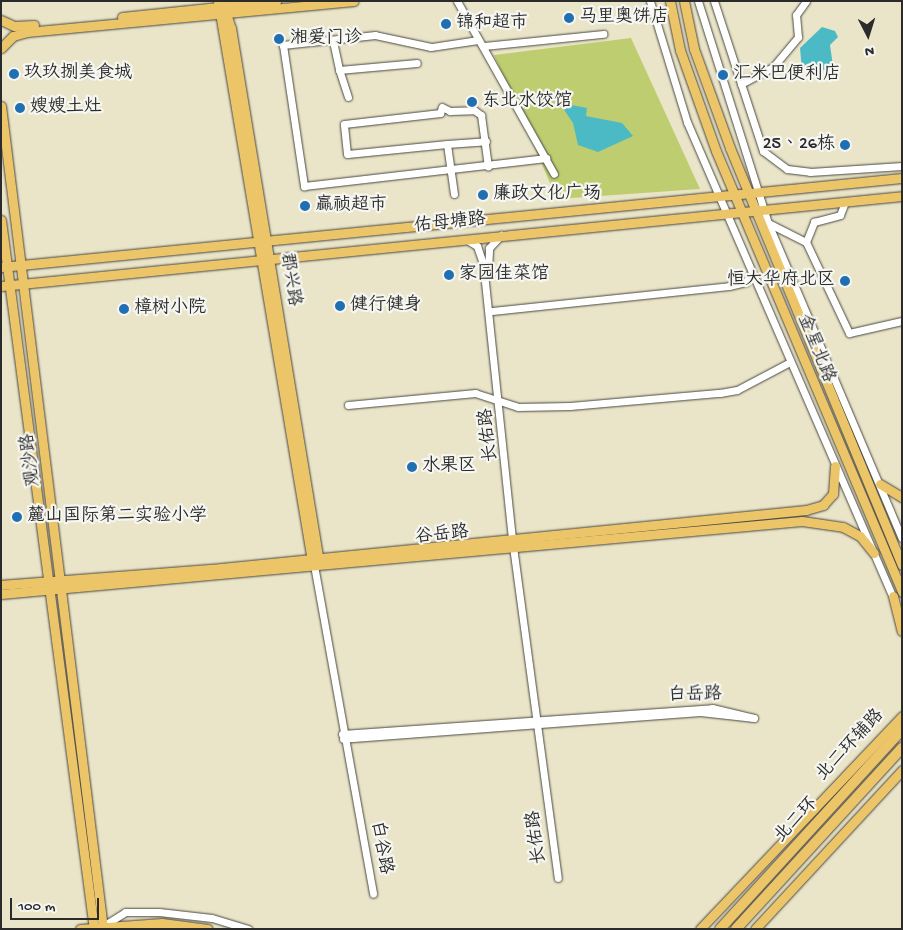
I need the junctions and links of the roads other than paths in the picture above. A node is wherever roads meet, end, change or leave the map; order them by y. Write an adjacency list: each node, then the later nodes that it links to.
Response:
1 (276, 1): 10 (main road)
2 (354, 1): 10 (main road)
3 (457, 1): 13 (street)
4 (650, 1): 33 (street)
5 (670, 1): 32 (main road, 金星北路)
6 (684, 1): 30 (main road, 金星北路)
7 (698, 1): 30 (street)
8 (714, 1): 19 (street)
9 (806, 1): 19 (street)
10 (222, 7): 11 (main road); 16 (main road); 43 (main road, 郡兴路)
11 (1, 20)
12 (603, 34): 15 (street)
13 (478, 40): 14 (street); 15 (street)
14 (332, 41): 18 (street); 27 (street)
15 (484, 46): 24 (street)
16 (1, 48)
17 (417, 63): 18 (street)
18 (339, 70): 20 (street)
19 (741, 84): 25 (street)
20 (348, 97)
21 (1, 106): 46 (main road, 观沙路)
22 (486, 141): 23 (street); 23 (street); 26 (street)
23 (447, 144): 27 (street)
24 (546, 158): 26 (street); 28 (street)
25 (902, 166)
26 (488, 167): 27 (street)
27 (450, 170): 31 (street)
28 (554, 174)
29 (902, 178): 30 (main road, 佑母塘路)
30 (753, 193): 32 (main road, 佑母塘路); 36 (main road, 金星北路)
31 (454, 194)
32 (734, 194): 33 (main road, 佑母塘路); 37 (main road, 金星北路)
33 (718, 196): 38 (street); 43 (main road, 佑母塘路)
34 (902, 196): 35 (main road, 佑母塘路)
35 (845, 202): 36 (main road, 佑母塘路); 44 (street)
36 (759, 210): 37 (main road, 佑母塘路); 40 (street); 63 (main road, 金星北路)
37 (742, 212): 38 (main road, 佑母塘路); 67 (main road, 金星北路)
38 (725, 213): 41 (main road, 佑母塘路); 48 (street)
39 (1, 220): 47 (main road, 观沙路)
40 (768, 223): 44 (street); 57 (street)
41 (502, 235): 42 (main road, 佑母塘路); 51 (street, 长佑路)
42 (464, 239): 45 (main road, 佑母塘路); 54 (street, 长佑路)
43 (262, 242): 45 (main road, 郡兴路); 46 (main road, 佑母塘路)
44 (806, 242): 52 (street)
45 (265, 258): 49 (main road, 佑母塘路); 62 (main road, 郡兴路)
46 (22, 265): 47 (main road, 佑母塘路); 49 (main road, 观沙路)
47 (4, 267): 50 (main road, 观沙路)
48 (750, 275): 51 (street); 53 (street)
49 (25, 283): 50 (main road, 佑母塘路); 65 (main road, 观沙路)
50 (6, 285): 66 (main road, 观沙路)
51 (492, 311): 54 (street, 长佑路)
52 (902, 321)
53 (790, 362): 54 (street); 56 (street)
54 (499, 401): 55 (street); 60 (street, 长佑路)
55 (348, 405)
56 (835, 466): 60 (main road); 61 (street)
57 (880, 484): 58 (main road); 59 (street)
58 (902, 497)
59 (902, 538)
60 (515, 542): 61 (main road, 谷岳路); 62 (main road, 谷岳路); 73 (street, 长佑路)
61 (874, 553): 69 (street)
62 (315, 561): 65 (main road, 谷岳路); 75 (street, 白谷路)
63 (902, 565)
64 (1, 584): 66 (main road)
65 (63, 584): 66 (main road, 谷岳路); 79 (main road, 观沙路)
66 (50, 585): 68 (main road, 谷岳路); 79 (main road, 观沙路)
67 (902, 592)
68 (1, 594)
69 (893, 596): 70 (street); 71 (main road)
70 (902, 617)
71 (902, 631)
72 (902, 716): 83 (main road, 北二环辅路)
73 (538, 722): 73 (street, 长佑路); 73 (street, 白岳路); 75 (street, 白岳路)
74 (900, 732): 78 (highway, 北二环)
75 (345, 736): 75 (street, 白谷路)
76 (902, 748): 86 (highway, 北二环)
77 (902, 770): 87 (main road)
78 (738, 909): 84 (highway); 85 (highway, 北二环)
79 (99, 928): 80 (main road); 81 (main road); 82 (street)
80 (80, 929)
81 (208, 929)
82 (248, 929)
83 (700, 929)
84 (710, 929)
85 (720, 929)
86 (736, 929)
87 (755, 929)

